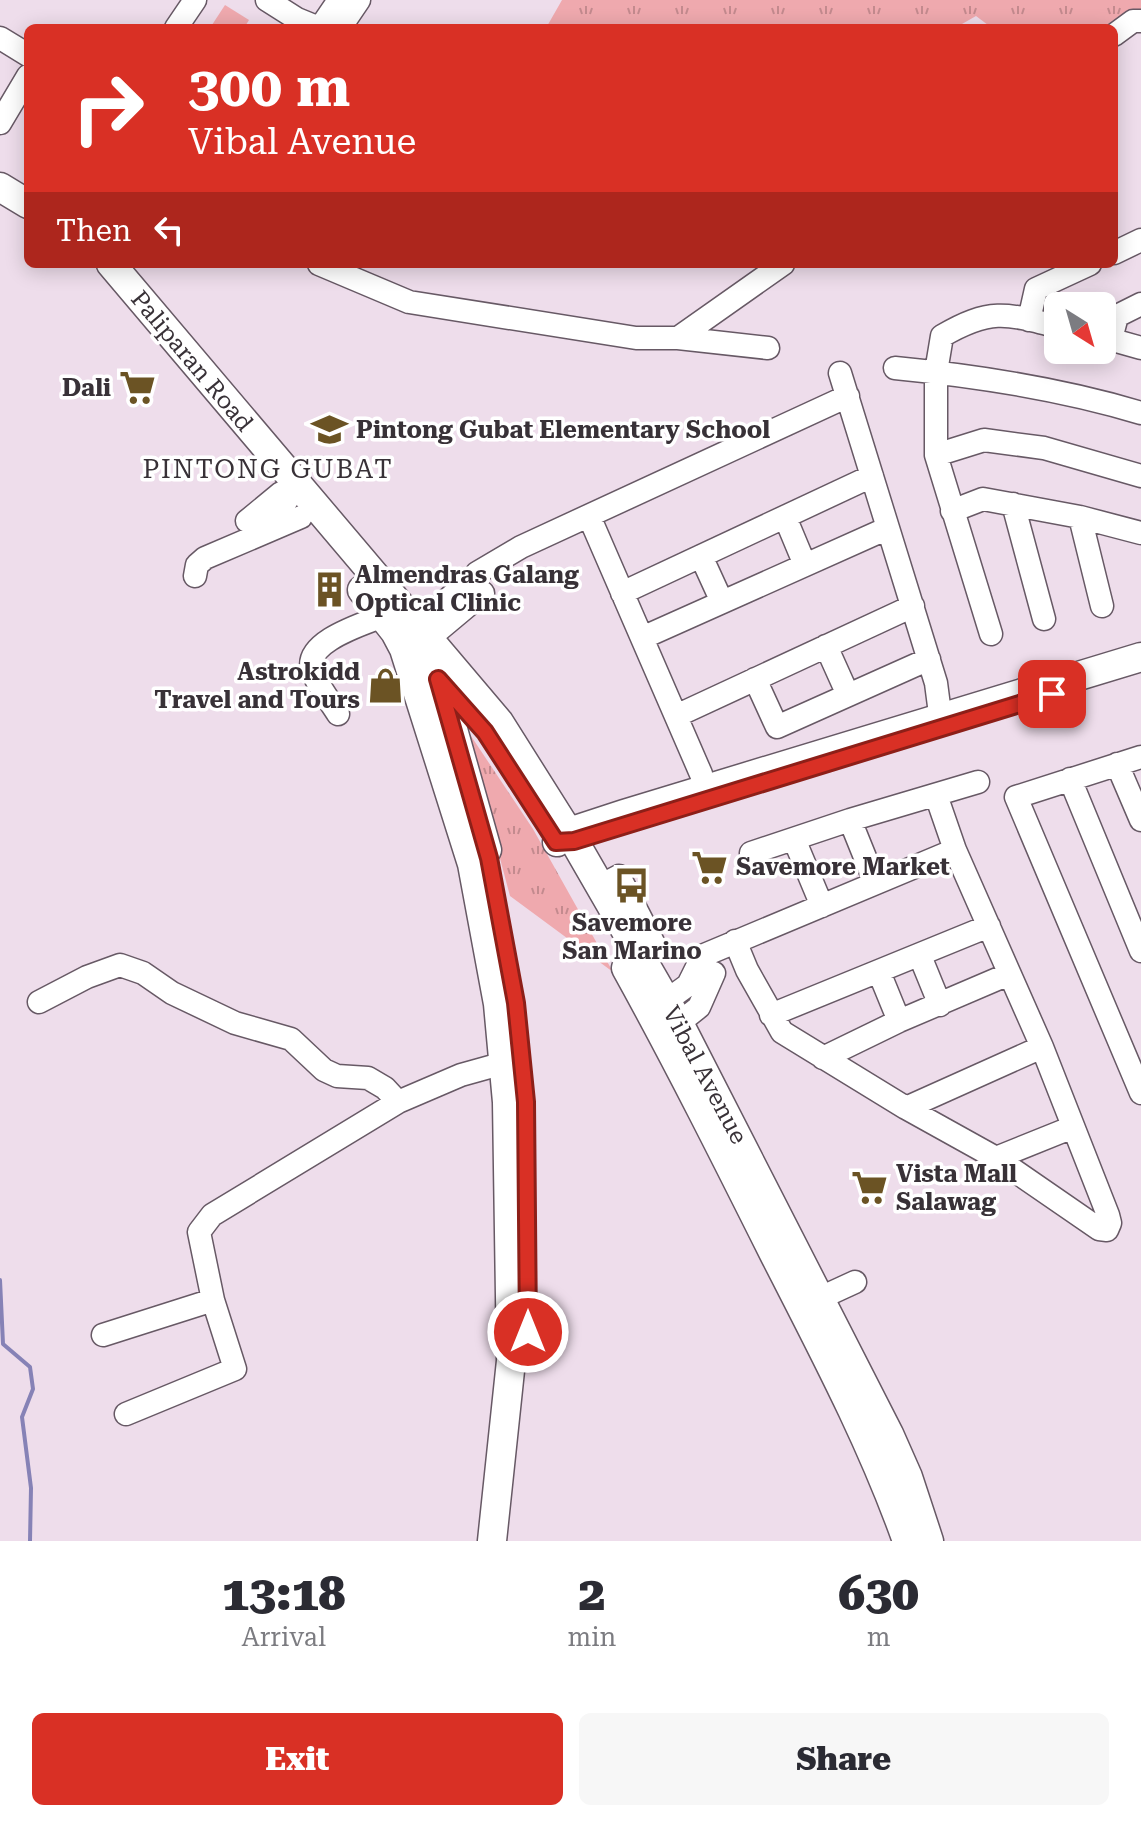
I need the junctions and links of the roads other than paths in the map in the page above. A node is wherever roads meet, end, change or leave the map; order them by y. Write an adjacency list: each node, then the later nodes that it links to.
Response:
1 (195, 0): 6 (street)
2 (267, 0): 7 (street)
3 (339, 0): 8 (street)
4 (359, 0): 9 (street)
5 (1141, 21): 10 (street)
6 (179, 24)
7 (310, 24)
8 (323, 24)
9 (343, 24)
10 (1118, 32)
11 (0, 38): 12 (street)
12 (24, 53)
13 (24, 83): 14 (street)
14 (0, 123)
15 (1141, 240): 16 (street)
16 (1118, 251)
17 (92, 268): 38 (main road, Paliparan Road)
18 (114, 268): 56 (main road, Paliparan Road)
19 (328, 268): 26 (street)
20 (777, 268): 26 (street)
21 (1081, 268): 24 (street)
22 (1141, 304): 23 (street)
23 (1116, 318)
24 (1029, 320): 25 (street); 31 (street)
25 (1044, 324)
26 (678, 338): 28 (street)
27 (1116, 341): 29 (street)
28 (768, 348)
29 (1141, 348)
30 (895, 368): 31 (street)
31 (936, 372): 34 (street); 35 (street)
32 (840, 373): 33 (street)
33 (848, 396): 36 (street); 41 (street)
34 (1141, 413)
35 (936, 455): 37 (street); 40 (street)
36 (872, 476): 42 (street); 44 (street)
37 (1141, 476)
38 (290, 504): 48 (street); 53 (main road, Paliparan Road)
39 (1013, 504): 40 (street); 43 (street); 54 (street)
40 (952, 511): 55 (street)
41 (589, 516): 49 (street); 56 (street)
42 (785, 517): 46 (street); 47 (street)
43 (1080, 517): 45 (street); 52 (street)
44 (888, 528): 47 (street); 51 (street)
45 (1141, 533)
46 (701, 556): 49 (street); 50 (street)
47 (805, 565): 50 (street)
48 (195, 576)
49 (622, 593): 57 (street)
50 (722, 602): 57 (street)
51 (913, 606): 58 (street); 60 (street)
52 (1102, 606)
53 (383, 616): 56 (main road, Paliparan Road); 66 (street)
54 (1044, 619)
55 (991, 634)
56 (417, 638): 62 (main road, Paliparan Road); 76 (main road, Vibal Avenue); 95 (main road, Paliparan Road)
57 (642, 638): 67 (street)
58 (826, 646): 63 (street); 64 (street)
59 (1141, 657): 76 (main road)
60 (929, 659): 64 (street); 65 (street)
61 (1141, 667): 76 (main road)
62 (438, 679): 76 (main road, Vibal Avenue); 107 (main road, Paliparan Road)
63 (755, 679): 64 (street); 67 (street)
64 (848, 695)
65 (939, 706)
66 (338, 714)
67 (676, 716): 70 (street)
68 (1141, 757): 69 (street)
69 (1117, 764): 71 (street); 75 (street)
70 (701, 774)
71 (1070, 779): 84 (street); 96 (street)
72 (978, 782): 73 (street)
73 (936, 795): 74 (street); 78 (street)
74 (850, 820): 77 (street); 80 (street)
75 (1141, 820)
76 (566, 839): 89 (main road, Vibal Avenue); 89 (main road, Vibal Avenue)
77 (794, 839): 79 (street); 81 (street)
78 (955, 850): 80 (street); 82 (street)
79 (751, 853)
80 (875, 882): 81 (street)
81 (822, 906): 83 (street)
82 (989, 926): 85 (street); 87 (street)
83 (735, 941): 89 (street); 91 (street)
84 (1141, 951)
85 (920, 956): 86 (street); 90 (street)
86 (879, 972): 91 (street); 92 (street)
87 (1009, 974): 90 (street); 93 (street)
88 (39, 1002): 97 (street)
89 (662, 1003): 103 (main road, Vibal Avenue); 103 (main road, Vibal Avenue)
90 (940, 1005): 92 (street)
91 (771, 1015): 94 (street)
92 (899, 1021): 94 (street)
93 (1042, 1047): 98 (street); 99 (street)
94 (823, 1058): 98 (street)
95 (504, 1063): 97 (street); 106 (main road, Paliparan Road)
96 (1139, 1082)
97 (398, 1102): 102 (street)
98 (906, 1108): 100 (street)
99 (1073, 1127): 100 (street); 100 (street)
100 (996, 1158)
101 (855, 1282): 103 (street)
102 (213, 1300): 104 (street); 105 (street)
103 (810, 1302): 108 (main road, Vibal Avenue); 109 (main road, Vibal Avenue)
104 (103, 1335)
105 (126, 1414)
106 (492, 1541)
107 (509, 1541)
108 (907, 1541)
109 (929, 1541)

